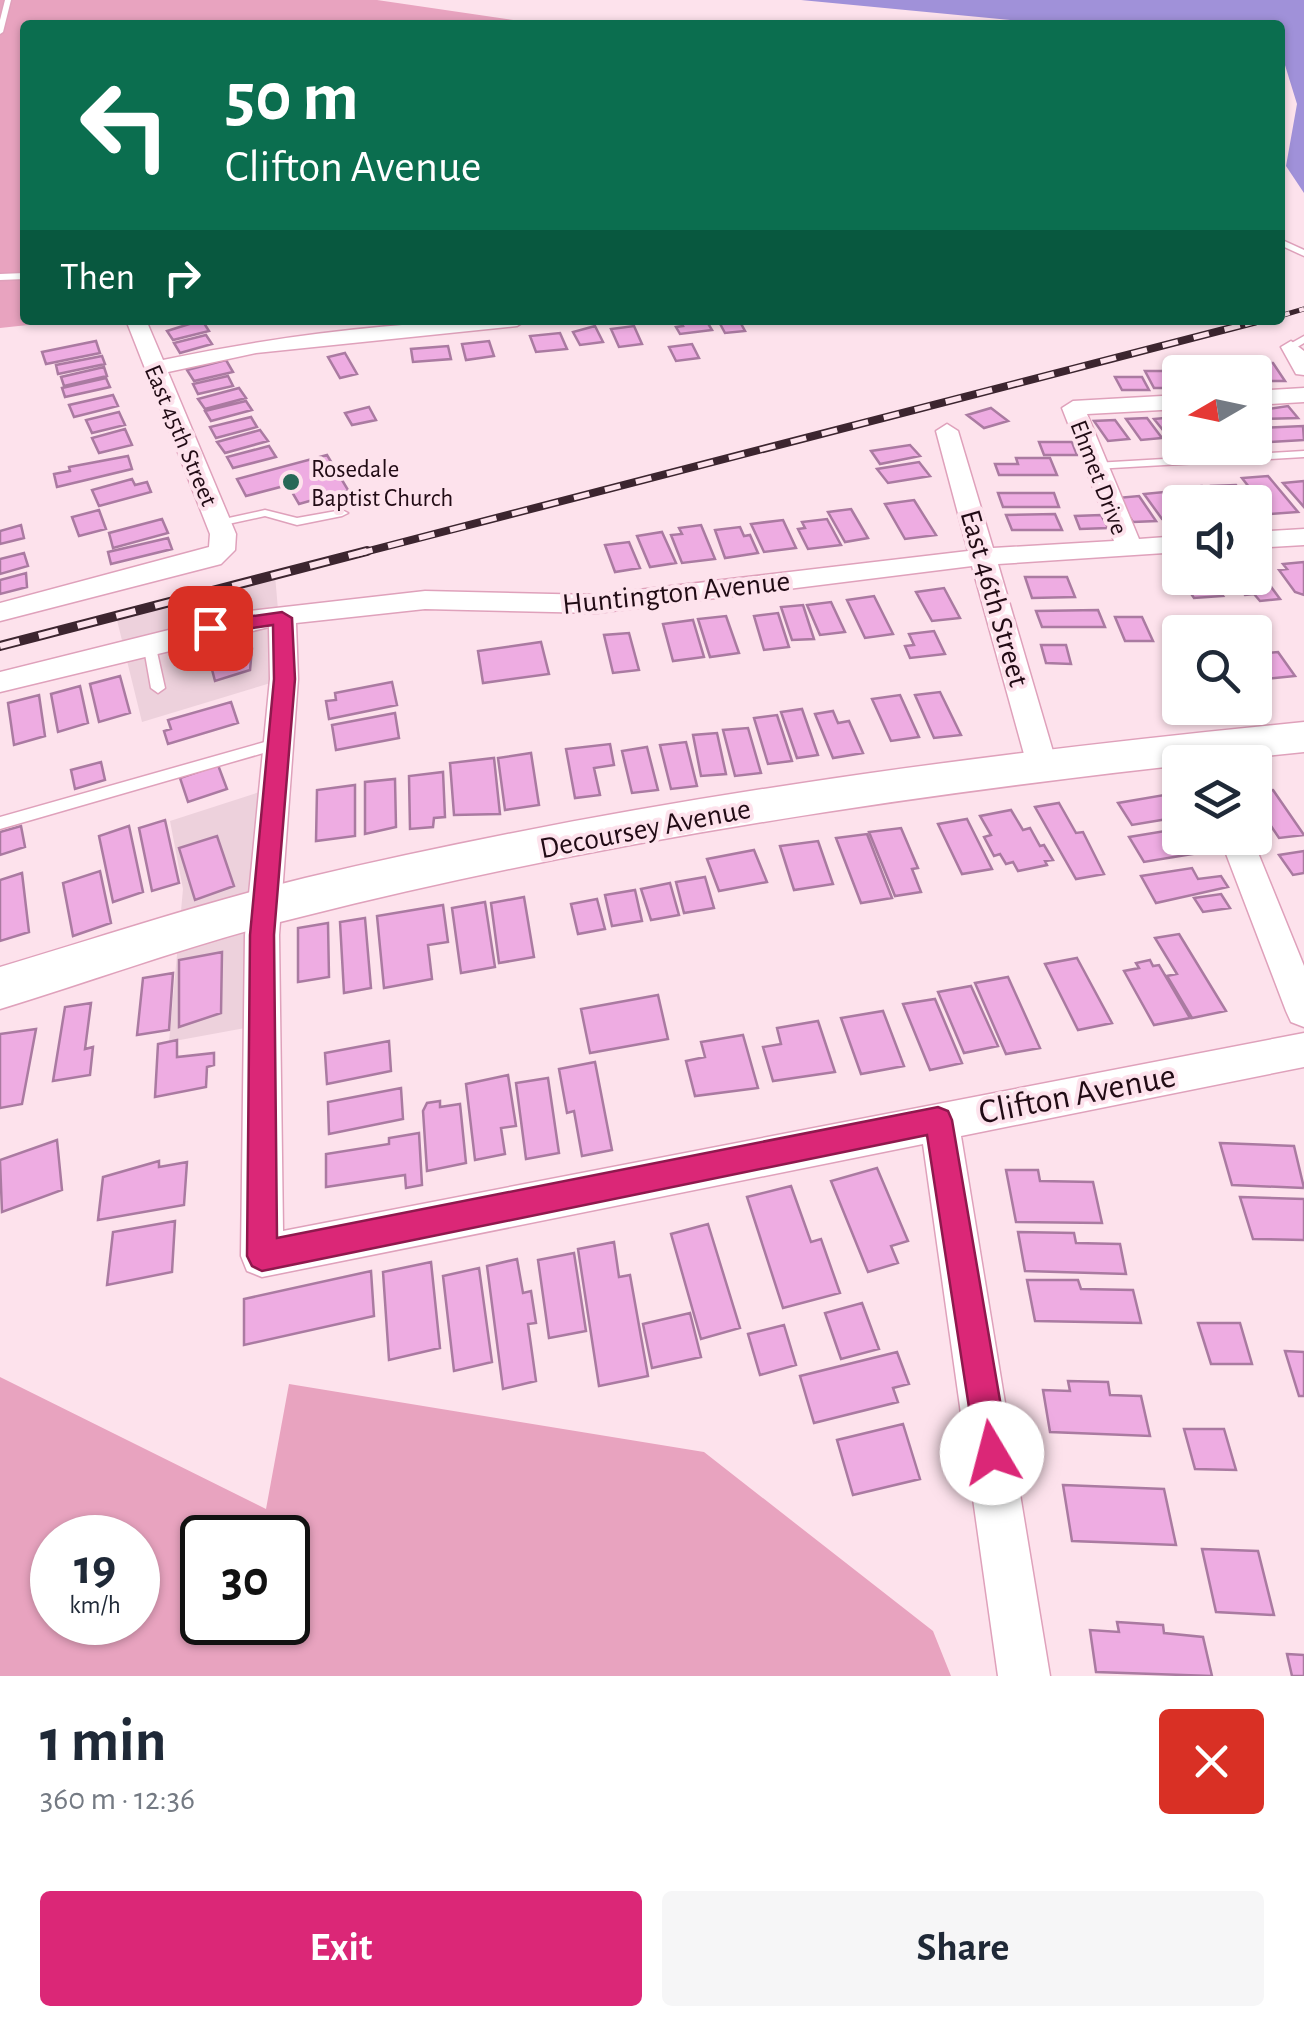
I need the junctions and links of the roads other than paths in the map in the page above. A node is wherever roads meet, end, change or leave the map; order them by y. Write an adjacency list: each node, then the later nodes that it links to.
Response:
1 (8, 0): 2 (lane)
2 (0, 32)
3 (138, 325): 6 (street, East 45th Street)
4 (469, 325): 6 (street)
5 (1298, 343): 7 (street)
6 (154, 368): 15 (street, East 45th Street)
7 (1304, 368)
8 (1304, 395): 9 (street)
9 (1272, 397)
10 (1162, 403): 13 (street, Ehmet Drive)
11 (947, 431): 20 (street, East 46th Street)
12 (1304, 454): 13 (lane)
13 (1095, 466): 19 (street, Ehmet Drive)
14 (342, 513): 15 (lane)
15 (220, 536): 21 (street)
16 (1304, 537): 17 (street)
17 (1272, 539)
18 (1162, 545): 19 (street, Huntington Avenue)
19 (1126, 546): 20 (street, Huntington Avenue)
20 (983, 557): 22 (street, Huntington Avenue); 30 (street, East 46th Street)
21 (0, 612)
22 (282, 618): 23 (street, Huntington Avenue); 27 (street)
23 (148, 642): 24 (street, Huntington Avenue); 25 (lane)
24 (0, 682)
25 (158, 688)
26 (1304, 738): 28 (main road, Decoursey Avenue)
27 (279, 743): 31 (lane); 33 (street)
28 (1264, 745)
29 (1162, 758): 30 (main road, Decoursey Avenue)
30 (1042, 765): 33 (main road, Decoursey Avenue)
31 (0, 824)
32 (1243, 855): 35 (street)
33 (263, 911): 34 (main road, Decoursey Avenue); 37 (street, Clifton Avenue)
34 (0, 988)
35 (1304, 1010)
36 (1304, 1050): 37 (street, Clifton Avenue)
37 (938, 1120): 38 (street)
38 (1024, 1676)

